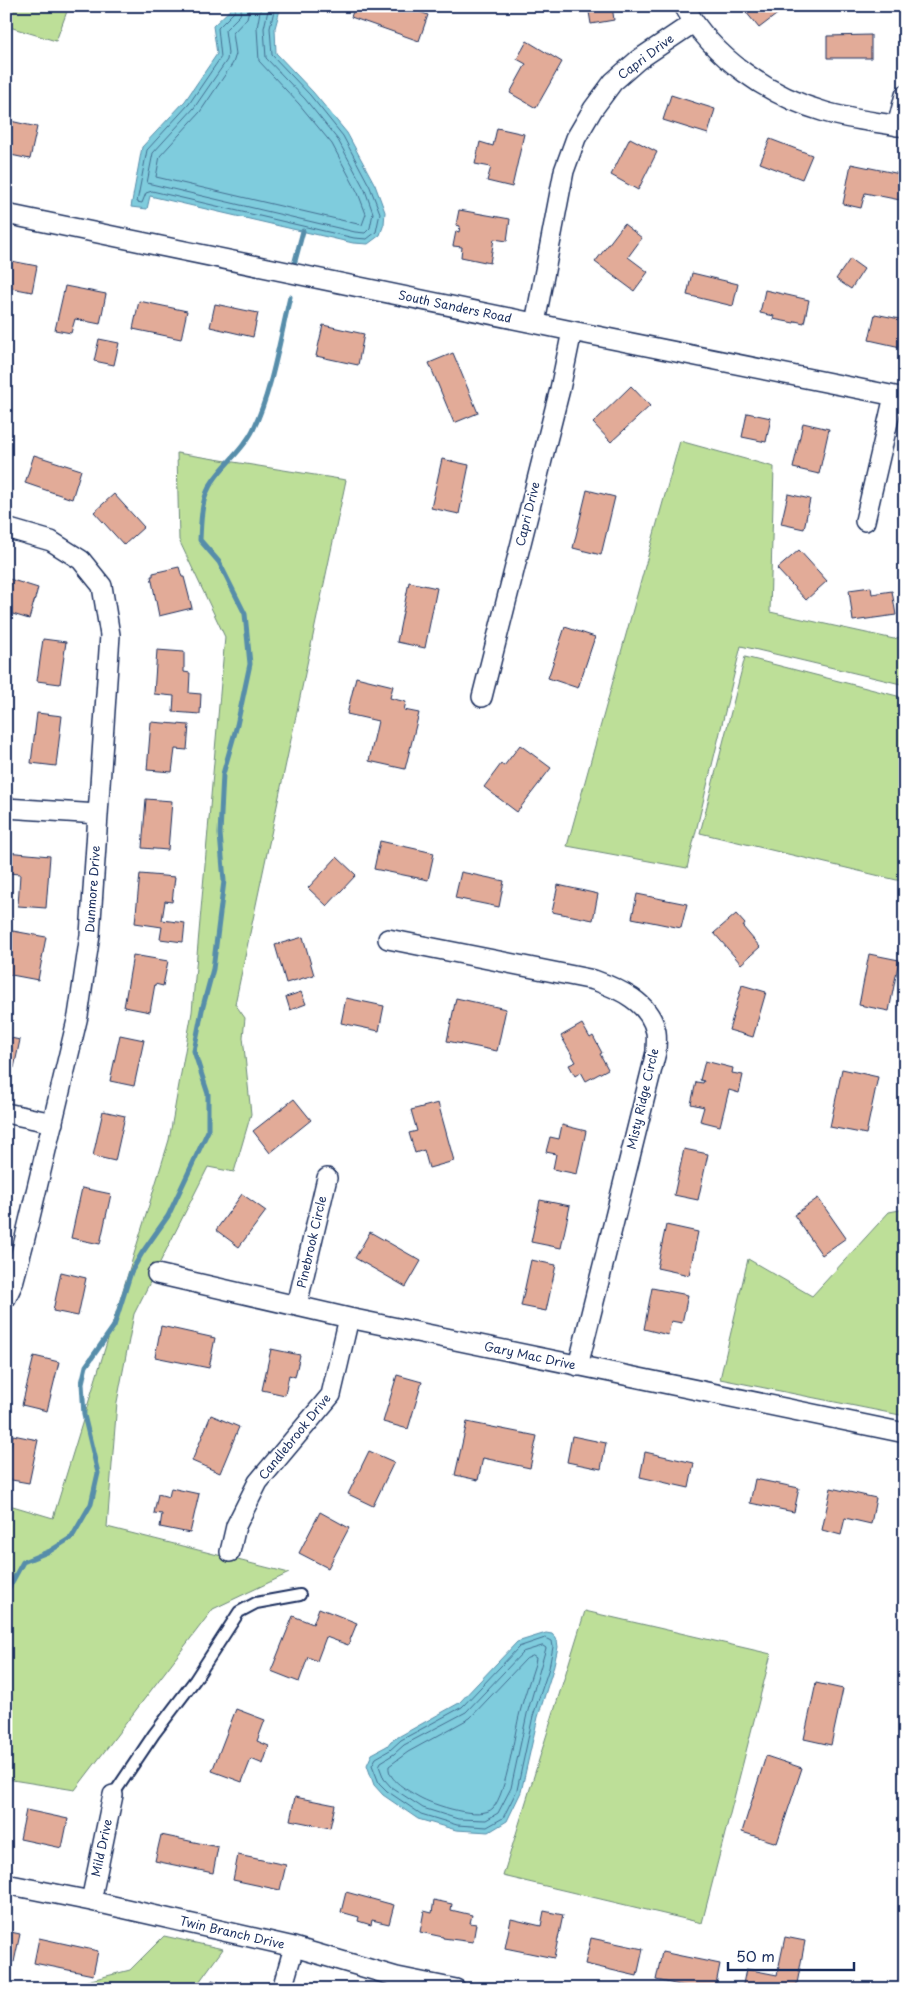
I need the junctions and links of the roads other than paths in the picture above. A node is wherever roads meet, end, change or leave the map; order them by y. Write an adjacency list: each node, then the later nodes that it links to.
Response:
1 (684, 6): 2 (street)
2 (694, 23): 4 (street); 6 (street, Capri Drive)
3 (905, 94): 4 (street)
4 (901, 126)
5 (6, 214): 6 (street, South Sanders Road)
6 (534, 323): 7 (street, South Sanders Road)
7 (572, 331): 8 (street, South Sanders Road); 11 (street, Capri Drive)
8 (899, 397): 9 (street)
9 (865, 522)
10 (6, 528): 13 (street, Dunmore Drive)
11 (482, 697)
12 (6, 808): 13 (street)
13 (98, 814): 16 (street, Dunmore Drive)
14 (388, 939): 22 (street, Misty Ridge Circle)
15 (6, 1114): 16 (street)
16 (53, 1123): 19 (street, Dunmore Drive)
17 (327, 1178): 20 (street, Pinebrook Circle)
18 (157, 1274): 20 (street, Gary Mac Drive)
19 (6, 1298)
20 (297, 1306): 21 (street, Gary Mac Drive)
21 (349, 1318): 22 (street, Gary Mac Drive); 24 (street, Candlebrook Drive)
22 (578, 1366): 23 (street, Gary Mac Drive)
23 (905, 1433)
24 (230, 1552)
25 (300, 1595): 26 (lane)
26 (113, 1795): 28 (street, Mild Drive)
27 (6, 1884): 28 (street, Twin Branch Drive)
28 (91, 1901): 29 (street, Twin Branch Drive)
29 (294, 1948): 30 (street); 31 (street, Twin Branch Drive)
30 (282, 1989)
31 (456, 1989)

